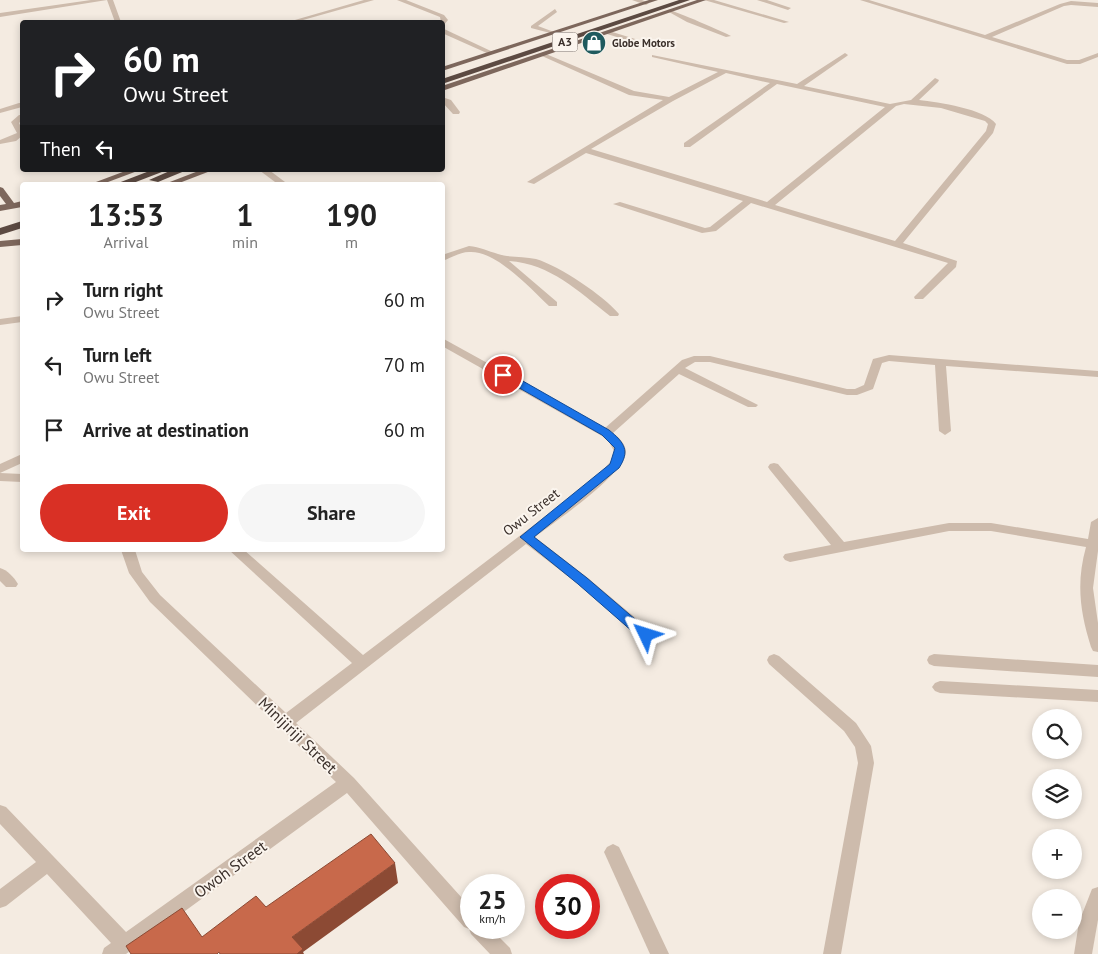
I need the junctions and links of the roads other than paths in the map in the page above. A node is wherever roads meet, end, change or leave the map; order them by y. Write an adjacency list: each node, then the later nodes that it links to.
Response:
1 (104, 0): 17 (street)
2 (110, 0): 18 (street)
3 (371, 0): 19 (street)
4 (400, 0): 20 (street)
5 (636, 0): 12 (street)
6 (655, 0): 12 (main road)
7 (667, 0): 35 (highway, A3)
8 (686, 0): 37 (highway, A3)
9 (705, 0): 16 (main road); 21 (street)
10 (760, 0): 14 (street)
11 (863, 0): 26 (street)
12 (646, 3): 24 (main road)
13 (1098, 5): 26 (street)
14 (788, 8)
15 (555, 11): 24 (street)
16 (671, 11): 23 (main road); 25 (street)
17 (0, 15)
18 (117, 20)
19 (298, 20)
20 (445, 20)
21 (786, 22)
22 (445, 31): 28 (street)
23 (610, 32): 27 (street); 29 (main road)
24 (552, 33): 28 (main road)
25 (728, 36)
26 (986, 37): 31 (street)
27 (656, 47)
28 (492, 53): 33 (main road)
29 (544, 55): 40 (main road); 41 (street)
30 (845, 55): 39 (street)
31 (1098, 55)
32 (654, 56): 34 (street)
33 (445, 68)
34 (725, 71): 38 (street); 41 (street)
35 (445, 75)
36 (936, 80): 43 (street)
37 (445, 81)
38 (776, 82): 39 (street); 52 (street)
39 (799, 86): 45 (street)
40 (445, 88)
41 (670, 99): 53 (street)
42 (445, 100): 47 (street)
43 (914, 101): 45 (street); 77 (street)
44 (20, 106): 46 (street)
45 (890, 106): 70 (street)
46 (0, 111)
47 (456, 112)
48 (20, 118): 49 (street)
49 (20, 132)
50 (20, 134): 51 (street)
51 (0, 142)
52 (687, 144)
53 (585, 150): 64 (street); 66 (street)
54 (130, 172): 59 (main road)
55 (156, 172): 60 (highway)
56 (176, 172): 61 (highway)
57 (203, 172): 62 (main road)
58 (266, 172): 63 (street)
59 (101, 182)
60 (127, 182)
61 (147, 182)
62 (175, 182)
63 (281, 182)
64 (531, 182)
65 (0, 190): 69 (main road)
66 (749, 200): 68 (street); 70 (street)
67 (20, 204): 69 (main road)
68 (617, 204)
69 (12, 206): 71 (main road)
70 (768, 206): 77 (street)
71 (0, 208)
72 (20, 218): 73 (highway)
73 (0, 225)
74 (20, 225): 75 (highway)
75 (0, 232)
76 (20, 242): 78 (main road)
77 (898, 243): 81 (street)
78 (0, 244)
79 (445, 257): 80 (street)
80 (496, 257): 82 (street); 83 (street)
81 (920, 297)
82 (553, 304)
83 (614, 314)
84 (20, 319): 85 (street)
85 (0, 322)
86 (445, 343): 92 (street, Owu Street)
87 (940, 360): 88 (street); 89 (street); 91 (street)
88 (678, 369): 90 (street); 92 (street)
89 (1098, 374)
90 (752, 405)
91 (945, 431)
92 (606, 433): 99 (street, Owu Street)
93 (20, 459): 95 (street)
94 (774, 467): 101 (street)
95 (0, 469)
96 (0, 477): 97 (street)
97 (20, 478)
98 (1098, 522): 100 (street)
99 (526, 537): 107 (street); 111 (street, Owu Street)
100 (1096, 545): 101 (street); 108 (street)
101 (841, 548): 104 (street)
102 (128, 552): 115 (street, Minijiriji Street)
103 (238, 552): 111 (street)
104 (790, 557)
105 (0, 573): 106 (street)
106 (11, 584)
107 (646, 635)
108 (1098, 647)
109 (774, 660): 127 (street)
110 (934, 660): 112 (street)
111 (362, 663): 115 (street, Owu Street)
112 (1098, 671)
113 (940, 687): 114 (street)
114 (1098, 696)
115 (286, 722): 116 (street, Minijiriji Street)
116 (348, 783): 122 (street, Minijiriji Street); 124 (street, Owoh Street)
117 (0, 812): 119 (street)
118 (613, 852): 126 (street)
119 (48, 863): 121 (street); 124 (street)
120 (1098, 894): 128 (street)
121 (0, 900)
122 (460, 909)
123 (489, 939): 125 (street)
124 (118, 950)
125 (503, 954)
126 (660, 954)
127 (832, 954)
128 (1083, 954)

